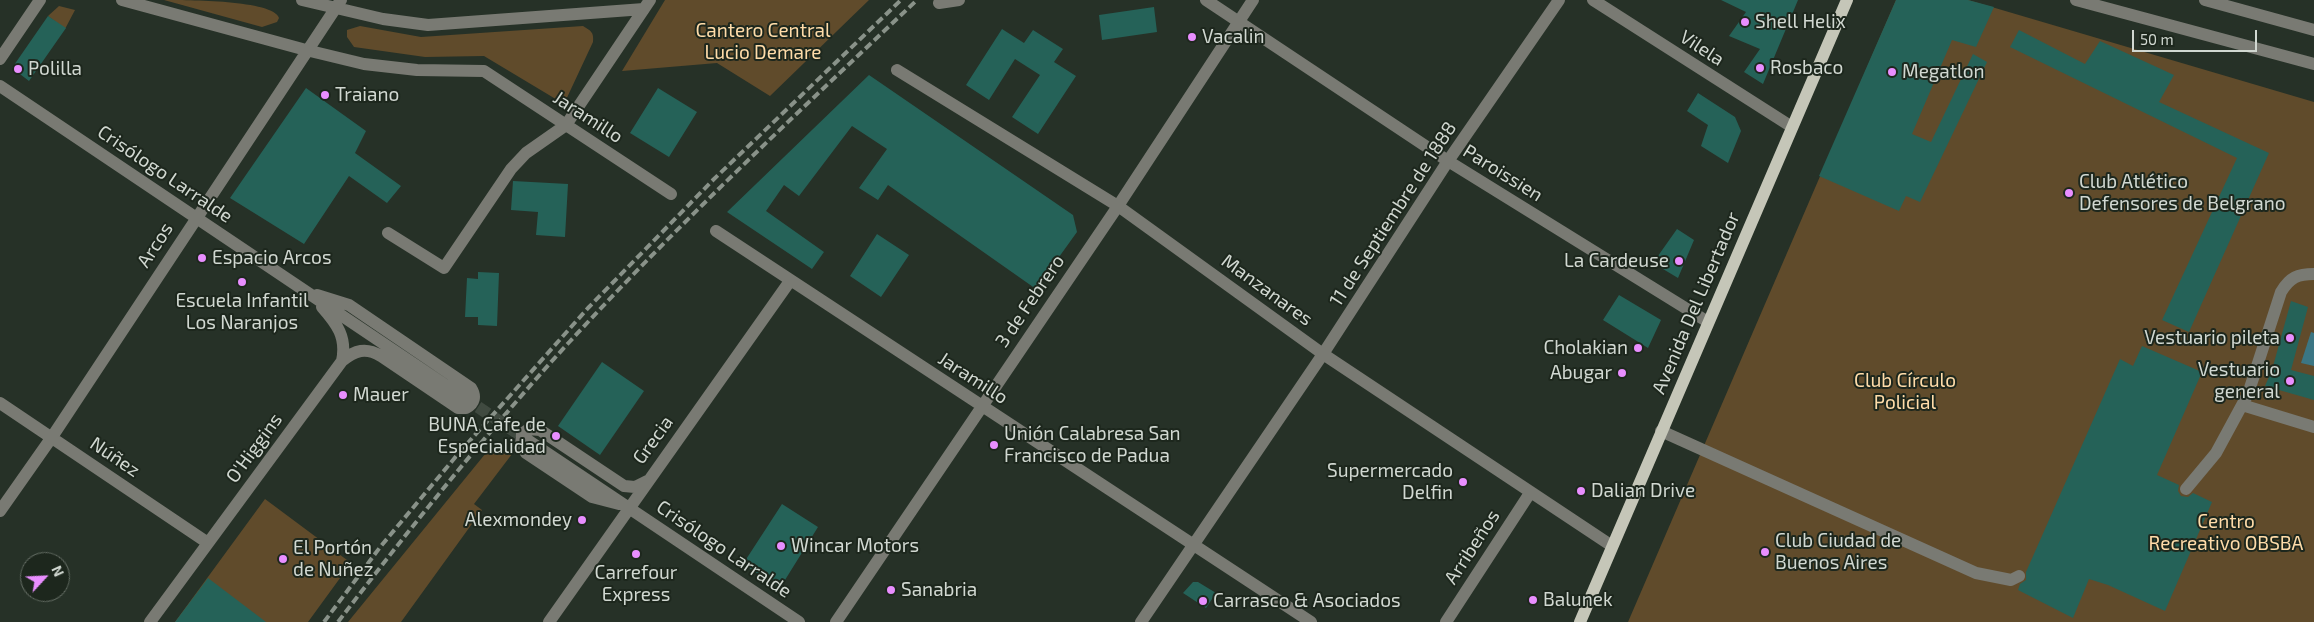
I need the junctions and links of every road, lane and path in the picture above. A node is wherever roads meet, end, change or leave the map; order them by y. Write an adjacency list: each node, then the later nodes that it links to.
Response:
1 (40, 0): 18 (street)
2 (122, 0): 17 (street)
3 (302, 0): 13 (street)
4 (959, 0): 12 (street)
5 (1206, 0): 15 (street, Paroissien)
6 (1253, 0): 15 (street, 3 de Febrero)
7 (1559, 0): 24 (street, 11 de Septiembre de 1888)
8 (1593, 0): 23 (street, Vilela)
9 (1847, 0): 23 (main road, Avenida Del Libertador)
10 (2076, 0): 19 (street)
11 (2205, 0): 16 (street)
12 (939, 3)
13 (338, 4): 14 (street); 17 (street, Arcos)
14 (647, 4): 22 (street)
15 (1239, 22): 24 (street, Paroissien); 26 (street, 3 de Febrero)
16 (2314, 30)
17 (306, 50): 22 (street, Jaramillo); 27 (street, Arcos)
18 (0, 59)
19 (2314, 64)
20 (897, 70): 26 (street, Manzanares)
21 (0, 86): 27 (street, Crisólogo Larralde)
22 (566, 124): 25 (street, Jaramillo); 29 (street)
23 (1792, 127): 33 (main road, Avenida Del Libertador)
24 (1448, 161): 33 (street, Paroissien); 34 (street, 11 de Septiembre de 1888)
25 (671, 194)
26 (1118, 206): 34 (street, Manzanares); 39 (street, 3 de Febrero)
27 (196, 217): 32 (street, Crisólogo Larralde); 42 (street, Arcos)
28 (716, 231): 31 (street, Jaramillo)
29 (388, 233)
30 (2314, 274): 38 (street)
31 (790, 280): 39 (street, Jaramillo); 44 (street, Grecia)
32 (309, 294): 35 (street); 35 (street, Crisólogo Larralde); 36 (street, Crisólogo Larralde)
33 (1708, 322): 41 (main road, Avenida Del Libertador)
34 (1323, 354): 46 (street, Manzanares); 50 (street, 11 de Septiembre de 1888)
35 (342, 361): 49 (street, O'Higgins)
36 (463, 397)
37 (0, 403): 42 (street, Núñez)
38 (2242, 405): 40 (street); 45 (street)
39 (981, 406): 50 (street, Jaramillo); 56 (street, 3 de Febrero)
40 (2314, 427)
41 (1661, 431): 51 (main road, Avenida Del Libertador); 52 (street)
42 (52, 437): 48 (street, Arcos); 49 (street, Núñez)
43 (526, 439): 47 (street, Crisólogo Larralde)
44 (647, 481): 47 (street, Grecia); 47 (street, Crisólogo Larralde)
45 (2186, 489)
46 (1530, 493): 51 (street, Manzanares); 59 (street, Arribeños)
47 (629, 508): 54 (street, Grecia); 55 (street, Crisólogo Larralde)
48 (0, 510)
49 (208, 543): 53 (street, O'Higgins)
50 (1193, 545): 57 (street, 11 de Septiembre de 1888); 58 (street, Jaramillo)
51 (1612, 546): 60 (main road, Avenida Del Libertador)
52 (2019, 576)
53 (150, 622)
54 (549, 622)
55 (799, 622)
56 (836, 622)
57 (1141, 622)
58 (1311, 622)
59 (1446, 622)
60 (1580, 622)

